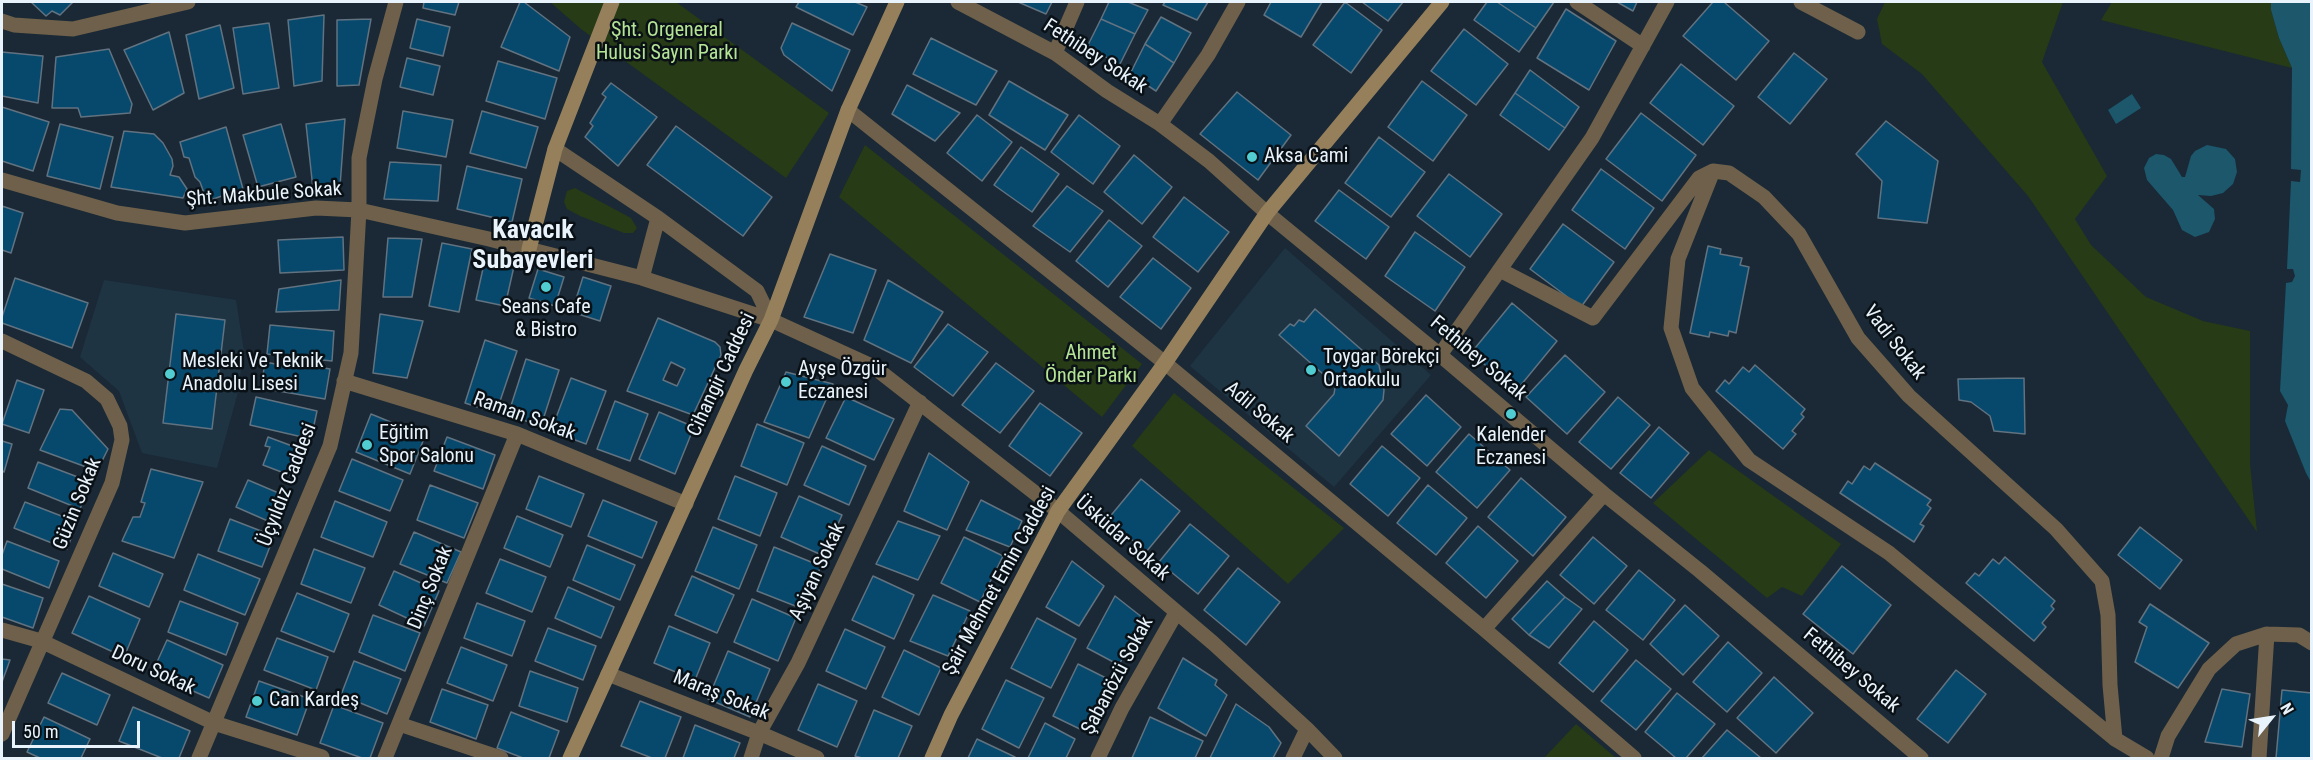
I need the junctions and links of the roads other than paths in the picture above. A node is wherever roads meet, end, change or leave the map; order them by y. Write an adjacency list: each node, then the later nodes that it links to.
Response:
1 (188, 2): 12 (street)
2 (396, 2): 21 (street, Üçyıldız Caddesi)
3 (612, 2): 18 (street)
4 (897, 2): 16 (street, Cihangir Caddesi)
5 (958, 2): 15 (street, Fethibey Sokak)
6 (1077, 2): 15 (street)
7 (1238, 2): 17 (street)
8 (1442, 2): 22 (street, Şair Mehmet Emin Caddesi)
9 (1577, 2): 14 (street)
10 (1667, 2): 14 (street)
11 (1801, 2): 13 (street)
12 (2, 21)
13 (1858, 32)
14 (1643, 46): 25 (street)
15 (1055, 53): 17 (street, Fethibey Sokak)
16 (848, 110): 27 (street, Cihangir Caddesi); 30 (street, Adil Sokak)
17 (1160, 123): 22 (street, Fethibey Sokak)
18 (555, 149): 23 (street); 24 (street)
19 (1713, 171): 25 (street); 49 (street, Vadi Sokak); 49 (street)
20 (2, 180): 21 (street, Şht. Makbule Sokak)
21 (359, 210): 24 (street, Şht. Makbule Sokak); 31 (street, Üçyıldız Caddesi)
22 (1267, 213): 29 (street, Fethibey Sokak); 30 (street, Şair Mehmet Emin Caddesi)
23 (658, 218): 26 (street); 27 (street)
24 (529, 249): 26 (street, Şht. Makbule Sokak)
25 (1500, 270): 29 (street)
26 (642, 278): 27 (street, Şht. Makbule Sokak)
27 (771, 321): 32 (street, Üsküdar Sokak); 35 (street, Cihangir Caddesi)
28 (2, 341): 41 (street, Güzin Sokak)
29 (1440, 355): 34 (street, Fethibey Sokak)
30 (1166, 363): 36 (street, Şair Mehmet Emin Caddesi); 38 (street, Adil Sokak)
31 (344, 381): 33 (street, Raman Sokak); 44 (street, Üçyıldız Caddesi)
32 (920, 402): 36 (street, Üsküdar Sokak); 47 (street, Aşiyan Sokak)
33 (517, 434): 35 (street, Raman Sokak); 45 (street, Dinç Sokak)
34 (1604, 494): 38 (street); 62 (street, Fethibey Sokak)
35 (686, 504): 43 (street, Cihangir Caddesi)
36 (1058, 511): 37 (street, Üsküdar Sokak); 57 (street, Şair Mehmet Emin Caddesi)
37 (1176, 613): 46 (street, Üsküdar Sokak); 58 (street, Şabanözü Sokak)
38 (1484, 629): 61 (street, Adil Sokak)
39 (2, 630): 41 (street, Doru Sokak)
40 (2267, 634): 42 (street); 64 (street); 65 (street)
41 (41, 642): 44 (street, Doru Sokak); 48 (street, Güzin Sokak)
42 (2312, 643)
43 (608, 674): 47 (street, Maraş Sokak); 54 (street, Cihangir Caddesi)
44 (214, 723): 50 (street, Doru Sokak); 51 (street, Üçyıldız Caddesi)
45 (399, 724): 52 (street, Dinç Sokak); 53 (street)
46 (1307, 729): 59 (street); 60 (street, Üsküdar Sokak)
47 (759, 733): 55 (street, Aşiyan Sokak); 56 (street, Maraş Sokak)
48 (2, 734)
49 (2115, 739): 63 (street)
50 (322, 758)
51 (199, 759)
52 (385, 759)
53 (501, 759)
54 (570, 759)
55 (751, 759)
56 (817, 759)
57 (933, 759)
58 (1098, 759)
59 (1293, 759)
60 (1335, 759)
61 (1634, 759)
62 (1921, 759)
63 (2147, 759)
64 (2161, 759)
65 (2259, 759)

